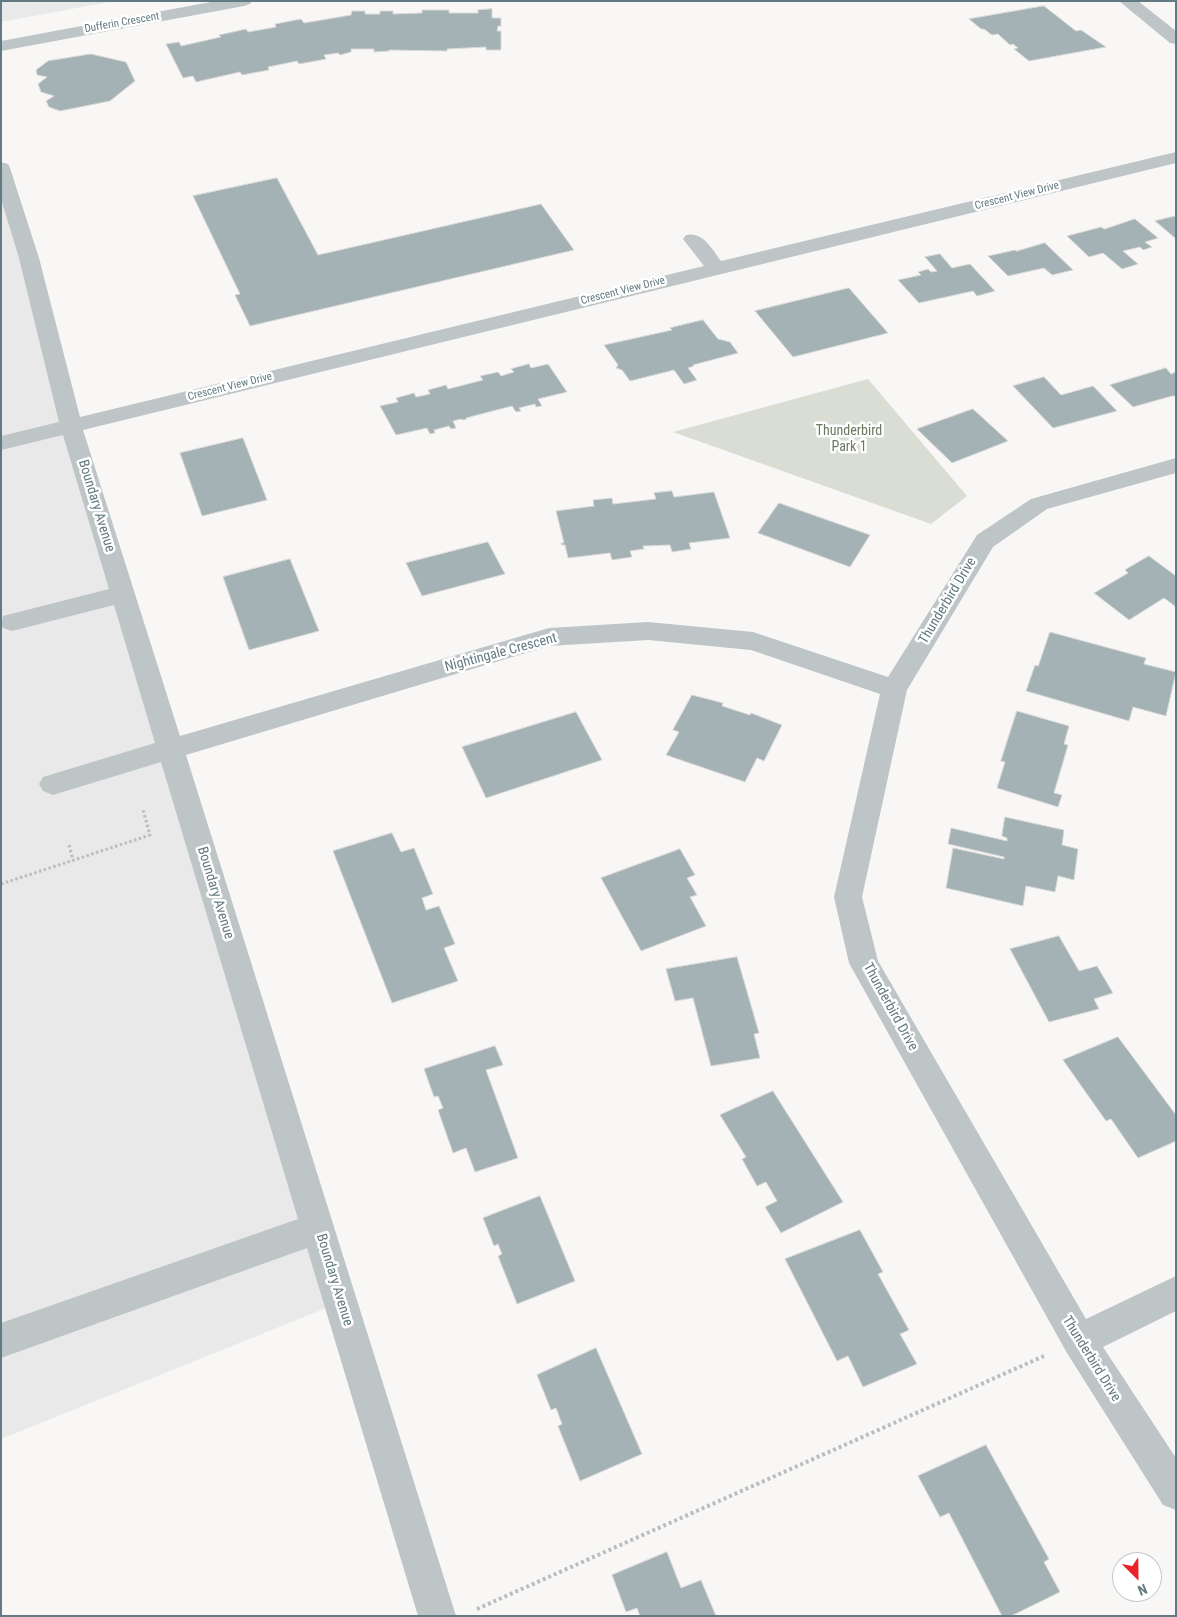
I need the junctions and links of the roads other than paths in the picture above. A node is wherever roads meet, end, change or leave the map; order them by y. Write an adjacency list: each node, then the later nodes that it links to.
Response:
1 (244, 1): 4 (street, Dufferin Crescent)
2 (1127, 1): 3 (street)
3 (1175, 37)
4 (1, 46)
5 (1176, 158): 8 (street, Crescent View Drive)
6 (1, 168): 9 (street, Boundary Avenue)
7 (693, 239): 8 (street)
8 (717, 269): 9 (street, Crescent View Drive)
9 (71, 426): 10 (street, Crescent View Drive); 12 (street, Boundary Avenue)
10 (1, 442)
11 (1176, 465): 14 (street, Thunderbird Drive)
12 (123, 594): 13 (street); 15 (street, Boundary Avenue)
13 (12, 622)
14 (894, 689): 15 (street, Nightingale Crescent); 20 (street, Thunderbird Drive)
15 (172, 750): 16 (street, Nightingale Crescent); 17 (street, Boundary Avenue)
16 (54, 784)
17 (318, 1228): 19 (street); 22 (street, Boundary Avenue)
18 (1176, 1293): 20 (street)
19 (1, 1341)
20 (1079, 1341): 21 (street, Thunderbird Drive)
21 (1176, 1492)
22 (437, 1616)

